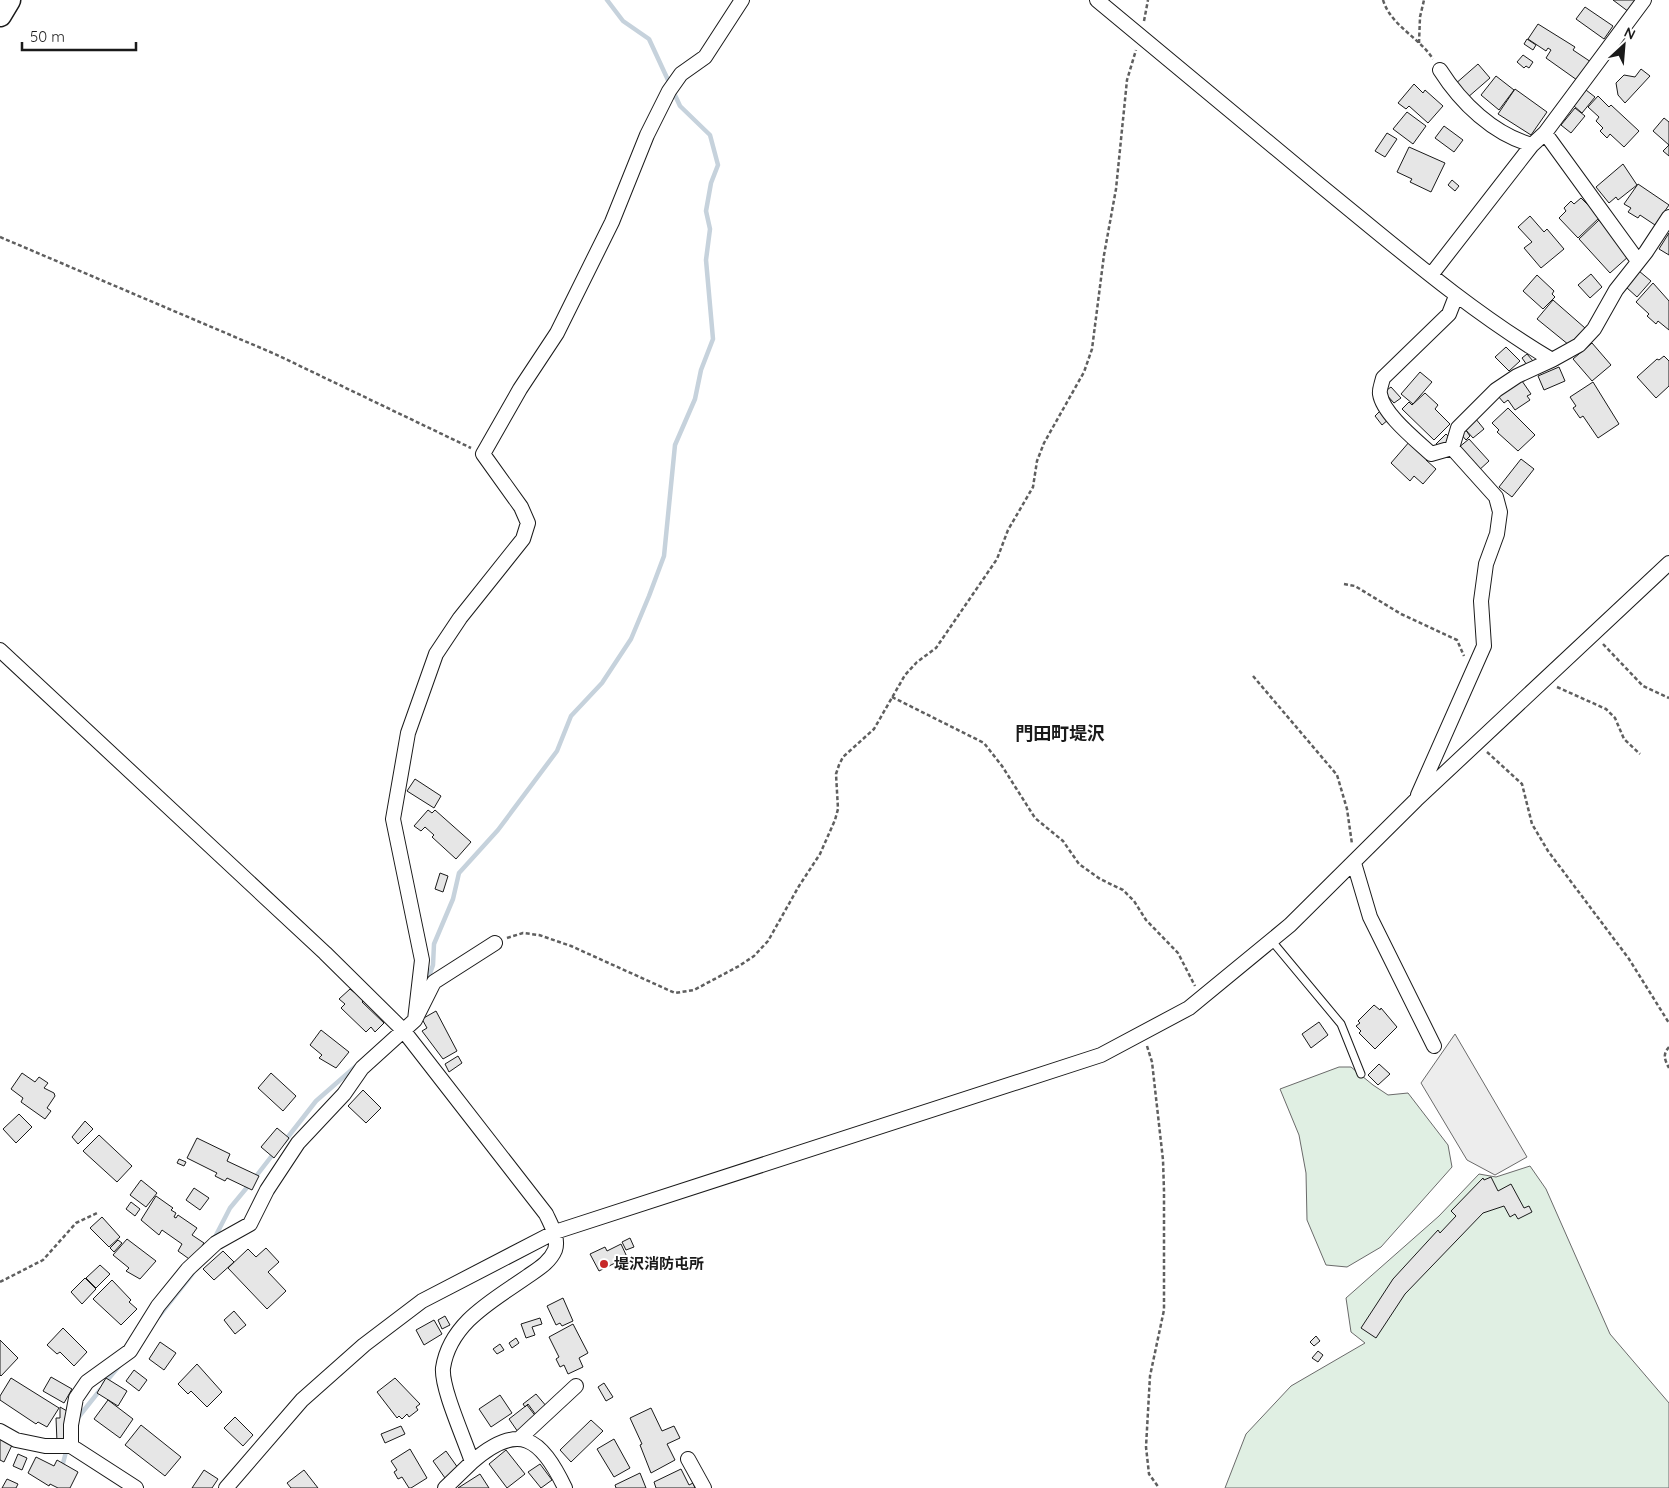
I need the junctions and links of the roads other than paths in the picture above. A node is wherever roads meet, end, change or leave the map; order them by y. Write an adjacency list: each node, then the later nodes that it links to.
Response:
1 (9, 0): 5 (highway)
2 (742, 0): 21 (street)
3 (1097, 0): 11 (street)
4 (1644, 0): 7 (street)
5 (0, 15)
6 (1440, 70): 8 (street)
7 (1545, 133): 8 (street); 10 (street)
8 (1532, 145): 11 (street)
9 (1669, 217): 10 (street)
10 (1638, 261): 13 (street)
11 (1430, 275): 12 (street)
12 (1456, 296): 13 (street); 14 (street)
13 (1552, 360): 14 (street)
14 (1452, 448): 17 (street)
15 (1669, 563): 17 (street)
16 (0, 650): 22 (street)
17 (1416, 800): 18 (street)
18 (1354, 863): 19 (street); 23 (street)
19 (1271, 940): 24 (lane); 25 (street)
20 (496, 943): 21 (street)
21 (415, 1020): 22 (street)
22 (403, 1030): 25 (street); 29 (street)
23 (1434, 1046)
24 (1361, 1074)
25 (555, 1232): 31 (street); 33 (street)
26 (576, 1386): 28 (street)
27 (0, 1431): 29 (street)
28 (520, 1438): 31 (street); 35 (street)
29 (71, 1446): 32 (street)
30 (688, 1460): 36 (street)
31 (472, 1462): 34 (street)
32 (136, 1488)
33 (226, 1488)
34 (446, 1488)
35 (565, 1488)
36 (704, 1488)

